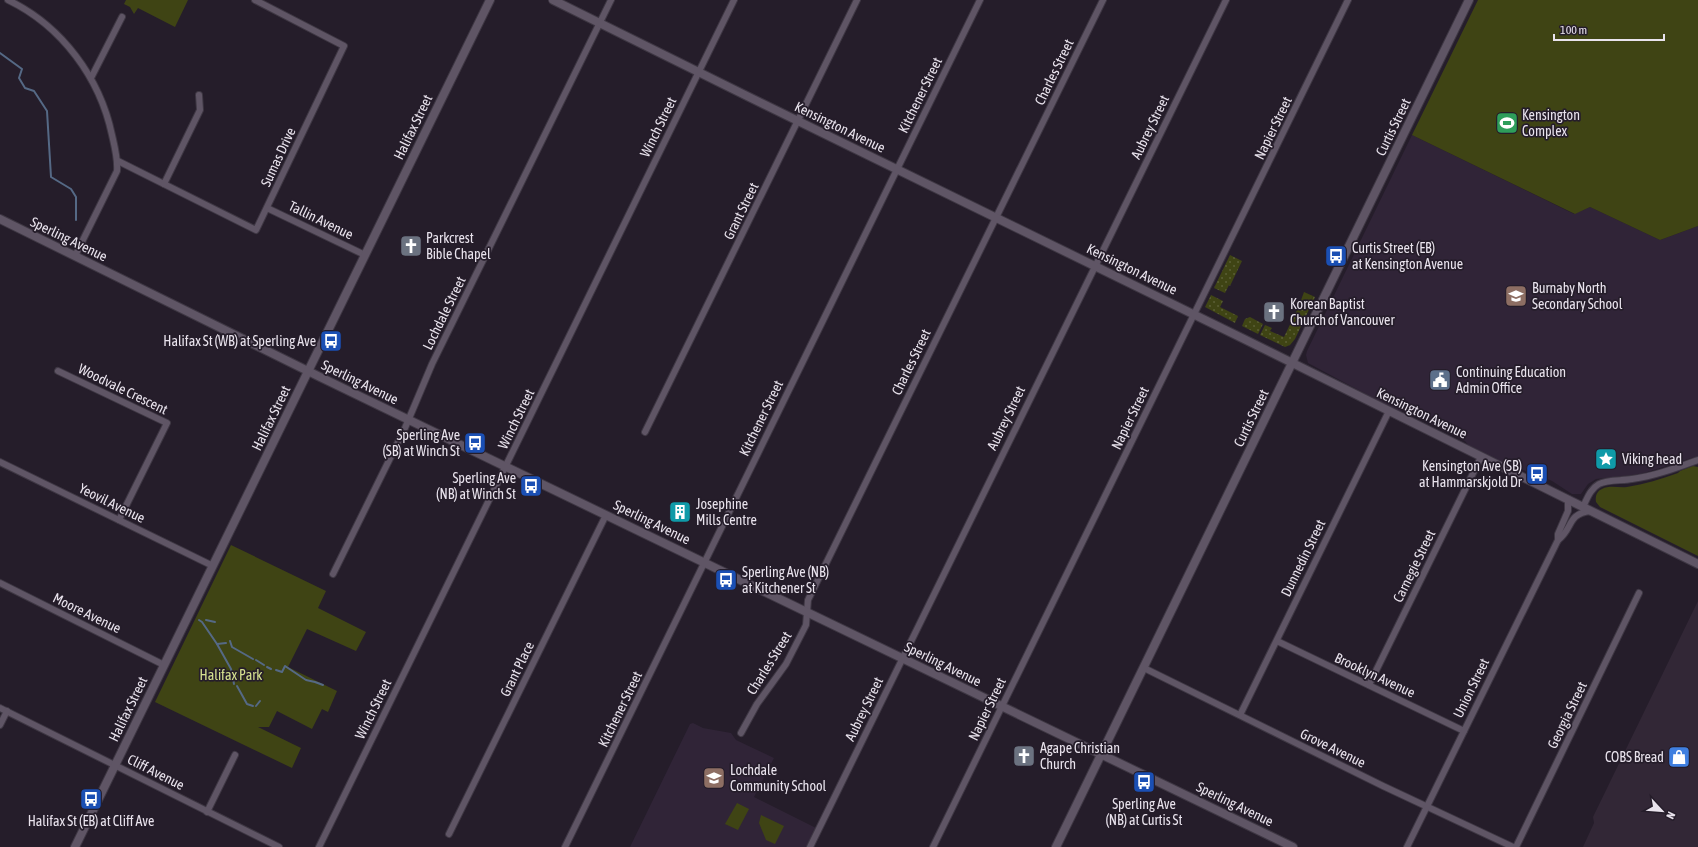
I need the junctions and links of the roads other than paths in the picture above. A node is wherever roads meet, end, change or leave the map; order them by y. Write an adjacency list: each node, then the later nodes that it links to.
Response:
1 (8, 0): 16 (street)
2 (255, 0): 22 (street, Sumas Drive)
3 (490, 0): 25 (street, Halifax Street)
4 (553, 0): 14 (street, Kensington Avenue)
5 (612, 0): 14 (street, Lochdale Street)
6 (734, 0): 15 (street, Winch Street)
7 (857, 0): 18 (street, Grant Street)
8 (980, 0): 20 (street, Kitchener Street)
9 (1102, 0): 23 (street, Charles Street)
10 (1226, 0): 27 (street, Aubrey Street)
11 (1348, 0): 28 (street, Napier Street)
12 (1469, 0): 29 (street, Curtis Street)
13 (122, 17): 16 (street)
14 (601, 23): 15 (street, Kensington Avenue); 33 (street, Lochdale Street)
15 (699, 72): 18 (street, Kensington Avenue); 38 (street, Winch Street)
16 (91, 78): 19 (street)
17 (199, 95): 21 (street)
18 (798, 121): 20 (street, Kensington Avenue); 34 (street, Grant Street)
19 (118, 161): 21 (street, Sumas Drive); 26 (street)
20 (897, 169): 23 (street, Kensington Avenue); 45 (street, Kitchener Street)
21 (164, 184): 22 (street, Sumas Drive)
22 (267, 208): 25 (street, Tallin Avenue)
23 (996, 217): 27 (street, Kensington Avenue); 51 (street, Charles Street)
24 (0, 219): 26 (street, Sperling Avenue)
25 (365, 255): 31 (street, Halifax Street)
26 (75, 256): 31 (street, Sperling Avenue)
27 (1095, 266): 28 (street, Kensington Avenue); 53 (street, Aubrey Street)
28 (1194, 315): 29 (street, Kensington Avenue); 57 (street, Napier Street)
29 (1292, 363): 32 (street, Kensington Avenue); 55 (street, Curtis Street)
30 (58, 371): 43 (street, Woodvale Crescent)
31 (308, 371): 33 (street, Sperling Avenue); 47 (street, Halifax Street)
32 (1389, 411): 35 (street, Kensington Avenue); 52 (street, Dunnedin Street)
33 (409, 420): 38 (street, Sperling Avenue); 48 (street, Lochdale Street)
34 (646, 432)
35 (1481, 457): 39 (street, Kensington Avenue); 56 (street, Carnegie Street)
36 (1698, 460): 40 (street)
37 (0, 463): 43 (street, Yeovil Avenue)
38 (506, 466): 42 (street, Sperling Avenue); 72 (street, Winch Street)
39 (1568, 499): 40 (street, Kensington Avenue); 44 (street, Union Street)
40 (1583, 507): 41 (street, Kensington Avenue)
41 (1591, 511): 44 (street, Union Street); 46 (street, Kensington Avenue)
42 (606, 515): 45 (street, Sperling Avenue); 69 (street, Grant Place)
43 (119, 520): 47 (street, Yeovil Avenue)
44 (1558, 540): 62 (street, Union Street)
45 (705, 562): 51 (street, Sperling Avenue); 73 (street, Kitchener Street)
46 (1698, 564)
47 (213, 566): 54 (street, Halifax Street)
48 (332, 574)
49 (0, 583): 54 (street, Moore Avenue)
50 (1640, 593): 79 (street, Georgia Street)
51 (807, 612): 53 (street, Sperling Avenue); 63 (street, Charles Street)
52 (1277, 641): 56 (street, Brooklyn Avenue); 60 (street, Dunnedin Street)
53 (902, 659): 57 (street, Sperling Avenue); 74 (street, Aubrey Street)
54 (164, 665): 66 (street, Halifax Street)
55 (1144, 668): 60 (street, Grove Avenue); 64 (street, Curtis Street)
56 (1369, 685): 62 (street, Brooklyn Avenue)
57 (1002, 706): 64 (street, Sperling Avenue); 75 (street, Napier Street)
58 (0, 708): 59 (street, Cliff Avenue)
59 (7, 711): 61 (street); 66 (street, Cliff Avenue)
60 (1240, 715): 67 (street, Grove Avenue)
61 (0, 724)
62 (1464, 731): 67 (street, Union Street)
63 (741, 733)
64 (1101, 754): 76 (street, Curtis Street); 77 (street, Sperling Avenue)
65 (235, 755): 68 (street)
66 (115, 765): 68 (street, Cliff Avenue); 70 (street, Halifax Street)
67 (1427, 806): 78 (street, Union Street); 79 (street, Grove Avenue)
68 (208, 812): 71 (street, Cliff Avenue)
69 (449, 834)
70 (75, 847)
71 (279, 847)
72 (319, 847)
73 (565, 847)
74 (810, 847)
75 (933, 847)
76 (1056, 847)
77 (1292, 847)
78 (1406, 847)
79 (1515, 847)

